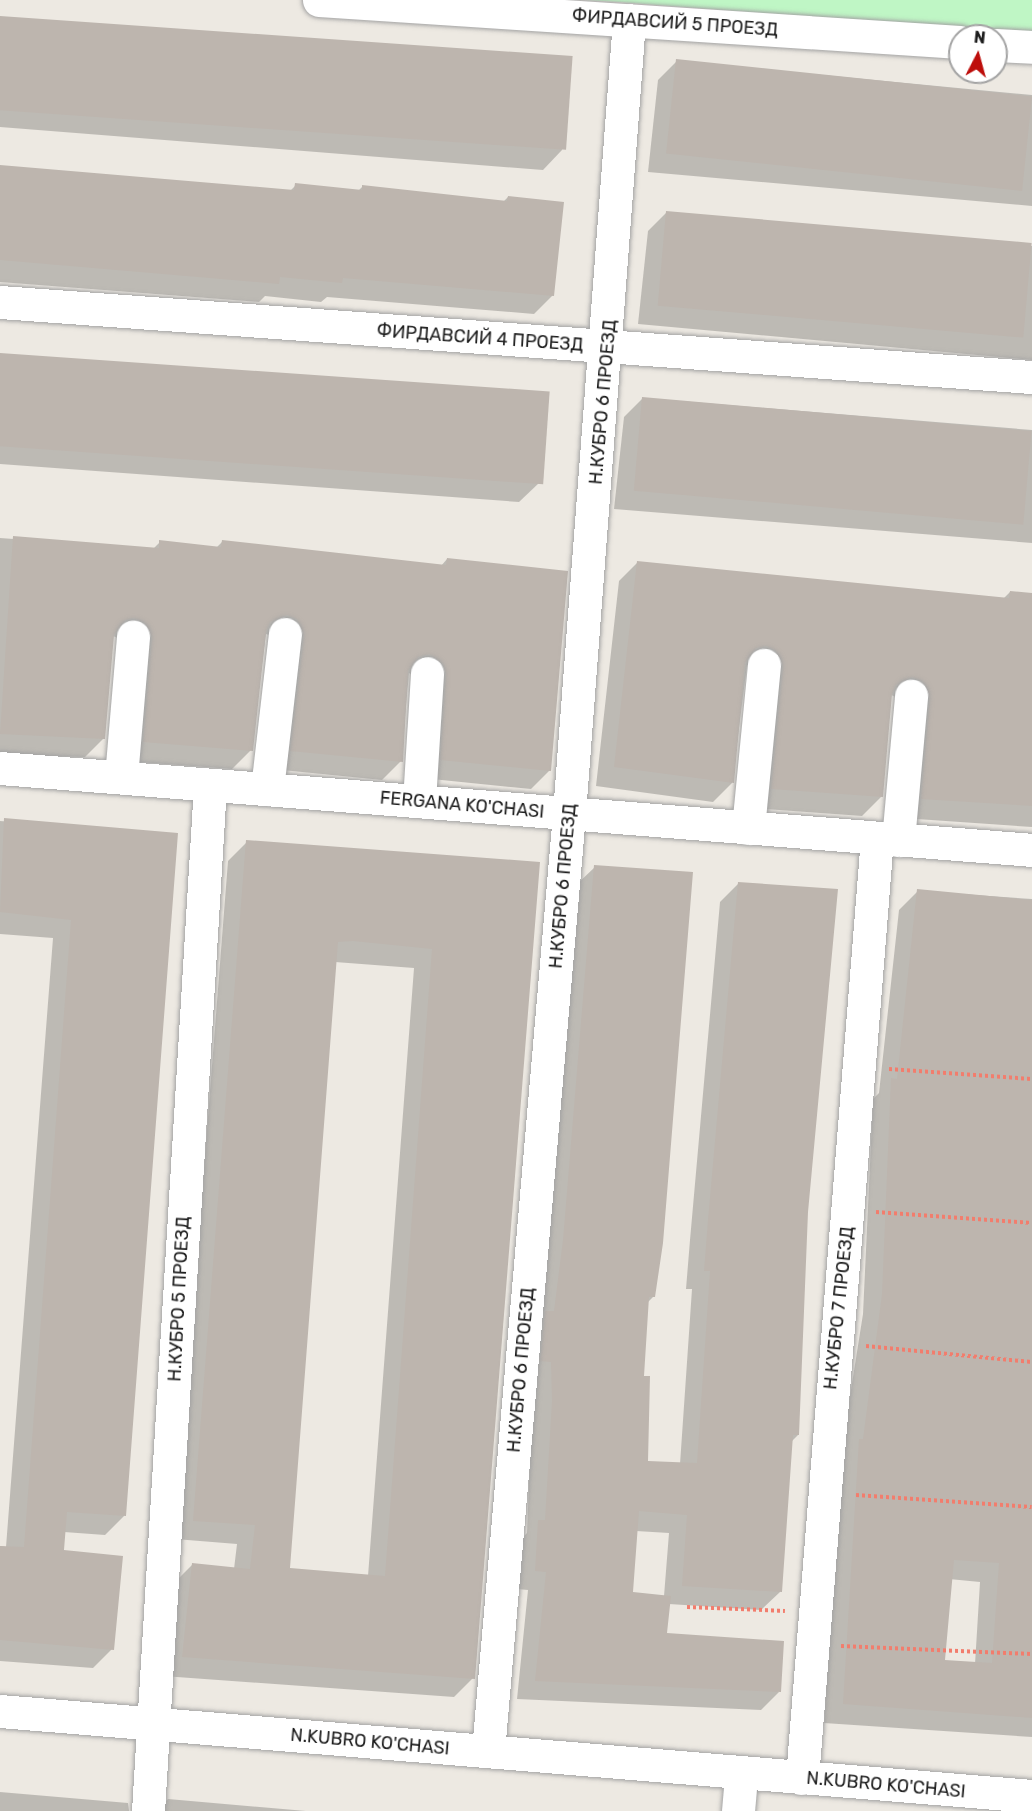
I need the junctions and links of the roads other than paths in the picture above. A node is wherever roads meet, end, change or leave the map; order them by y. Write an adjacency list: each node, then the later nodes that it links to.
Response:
1 (319, 0): 2 (street, ФИРДАВСИЙ 5 ПРОЕЗД)
2 (629, 20): 3 (street, ФИРДАВСИЙ 5 ПРОЕЗД); 7 (street, Н.КУБРО 6 ПРОЕЗД)
3 (948, 41)
4 (1008, 46): 5 (street)
5 (1032, 47)
6 (0, 302): 7 (street, ФИРДАВСИЙ 4 ПРОЕЗД)
7 (607, 347): 8 (street, ФИРДАВСИЙ 4 ПРОЕЗД); 19 (street, Н.КУБРО 6 ПРОЕЗД)
8 (1032, 377)
9 (285, 634): 17 (street)
10 (133, 637): 15 (street)
11 (764, 665): 20 (street)
12 (427, 673): 18 (street)
13 (911, 696): 21 (street, Н.КУБРО 7 ПРОЕЗД)
14 (0, 768): 15 (street, FERGANA KO'CHASI)
15 (121, 777): 16 (street, FERGANA KO'CHASI)
16 (210, 787): 17 (street, FERGANA KO'CHASI); 24 (street, Н.КУБРО 5 ПРОЕЗД)
17 (267, 789): 18 (street, FERGANA KO'CHASI)
18 (418, 801): 19 (street, FERGANA KO'CHASI)
19 (569, 813): 20 (street, FERGANA KO'CHASI); 25 (street, Н.КУБРО 6 ПРОЕЗД)
20 (748, 828): 21 (street, FERGANA KO'CHASI)
21 (887, 839): 22 (street, FERGANA KO'CHASI); 27 (street, Н.КУБРО 7 ПРОЕЗД)
22 (1032, 850)
23 (0, 1712): 24 (street, N.KUBRO KO'CHASI)
24 (154, 1725): 25 (street, N.KUBRO KO'CHASI); 29 (street, Н.КУБРО 5 ПРОЕЗД)
25 (488, 1751): 26 (street, N.KUBRO KO'CHASI)
26 (741, 1773): 27 (street, N.KUBRO KO'CHASI); 30 (street)
27 (802, 1778): 28 (street, N.KUBRO KO'CHASI)
28 (1032, 1796)
29 (148, 1811)
30 (738, 1811)

